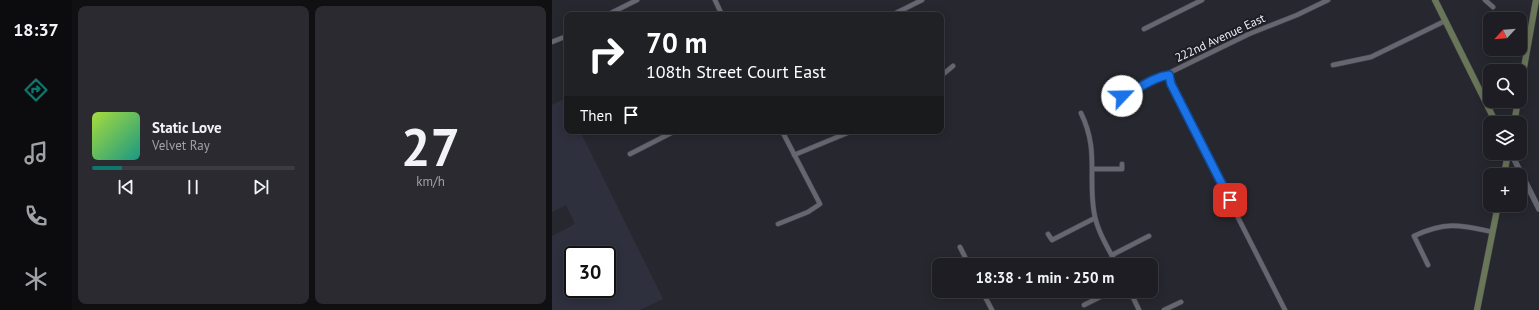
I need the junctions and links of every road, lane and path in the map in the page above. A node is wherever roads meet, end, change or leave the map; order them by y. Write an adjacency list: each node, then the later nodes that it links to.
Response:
1 (637, 0): 11 (street)
2 (714, 0): 12 (street)
3 (922, 0): 13 (street)
4 (1202, 0): 9 (street)
5 (1328, 0): 22 (street, 222nd Avenue East)
6 (1435, 0): 14 (main road)
7 (1485, 0): 10 (street)
8 (1536, 0): 18 (main road)
9 (1195, 2): 15 (street)
10 (1493, 7)
11 (613, 12)
12 (720, 12)
13 (898, 12)
14 (1446, 21): 19 (street); 25 (main road)
15 (1144, 28)
16 (564, 37): 17 (street)
17 (552, 42)
18 (1525, 64)
19 (1333, 65)
20 (953, 66): 21 (street)
21 (944, 74)
22 (1169, 75): 23 (street, 222nd Avenue East); 54 (street)
23 (1122, 96)
24 (1081, 113): 32 (street)
25 (1493, 116)
26 (669, 134): 29 (street)
27 (784, 134): 30 (street)
28 (845, 134): 30 (street)
29 (630, 154)
30 (794, 155): 37 (street)
31 (1122, 164): 32 (street)
32 (1093, 169): 36 (street)
33 (1527, 188): 34 (street)
34 (1539, 209)
35 (1497, 212): 38 (main road)
36 (1095, 218): 39 (street); 42 (street)
37 (778, 224)
38 (1493, 232): 45 (street); 55 (main road)
39 (1048, 234)
40 (1149, 236): 42 (street)
41 (960, 247): 43 (street)
42 (1112, 255): 44 (street)
43 (966, 258)
44 (1114, 258)
45 (1428, 265)
46 (986, 298): 51 (street)
47 (1098, 298): 50 (street)
48 (1134, 298): 52 (street)
49 (1181, 302): 53 (street)
50 (1084, 305)
51 (992, 310)
52 (1140, 310)
53 (1164, 310)
54 (1285, 310)
55 (1477, 310)

